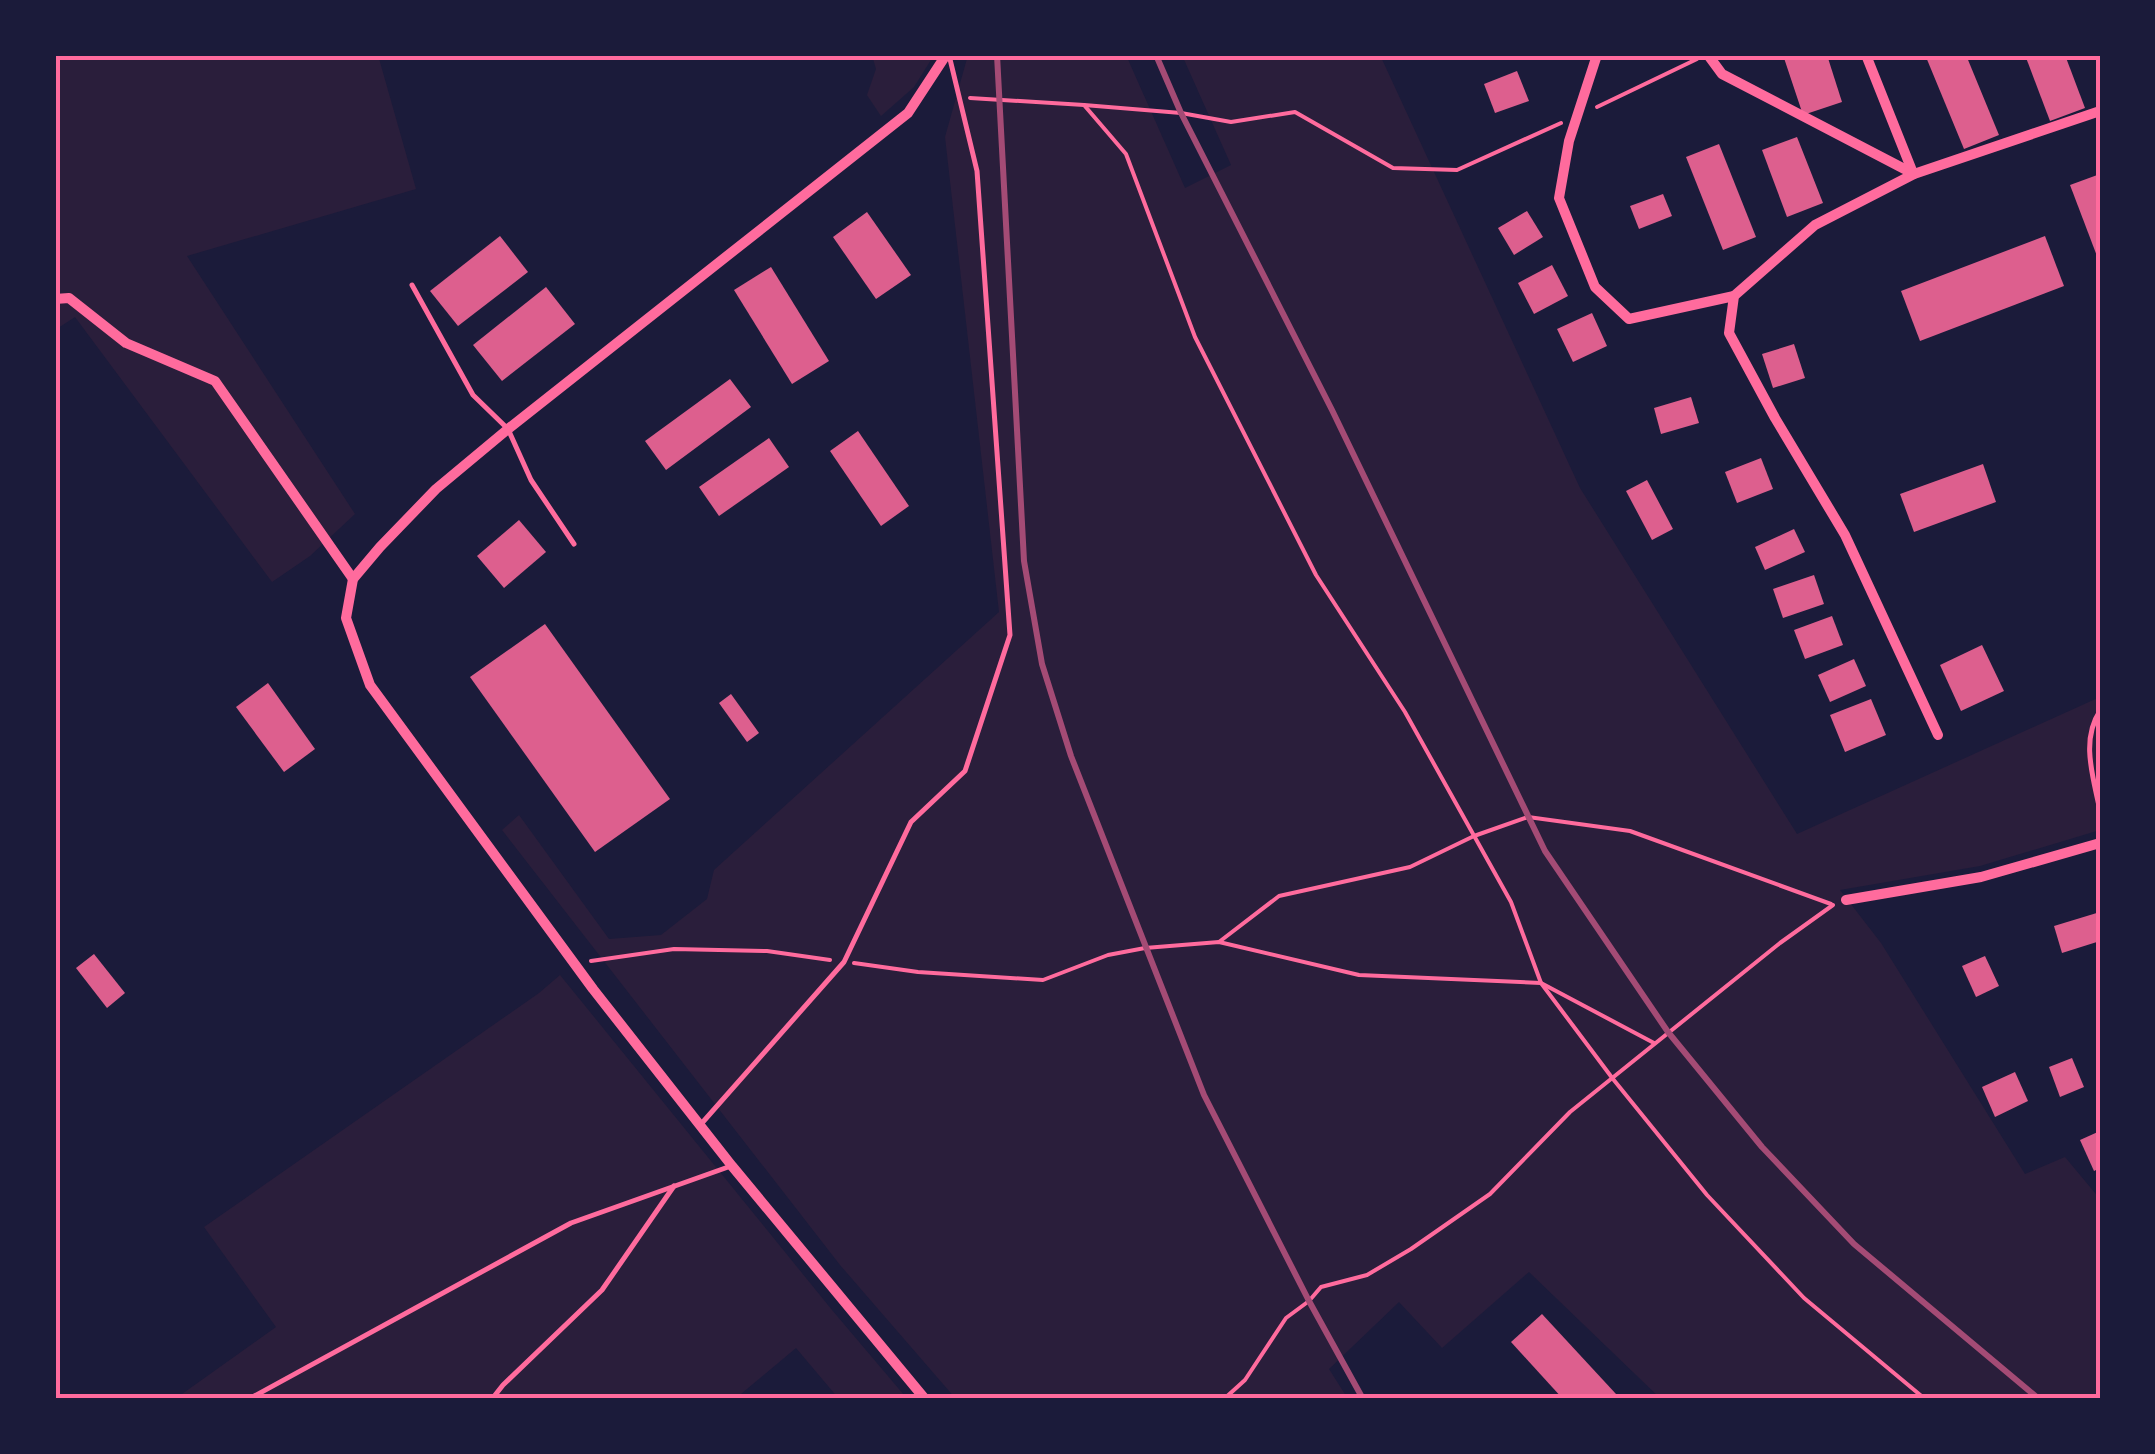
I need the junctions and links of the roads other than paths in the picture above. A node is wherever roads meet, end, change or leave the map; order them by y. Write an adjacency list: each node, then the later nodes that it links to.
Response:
1 (948, 55): 10 (street); 18 (lane)
2 (1597, 55): 8 (street)
3 (1707, 55): 6 (street)
4 (1866, 55): 6 (street)
5 (2100, 111): 6 (street)
6 (1914, 174): 8 (street)
7 (412, 285): 10 (lane)
8 (1734, 296): 14 (street)
9 (55, 299): 12 (street)
10 (508, 429): 11 (lane); 12 (street)
11 (574, 544)
12 (353, 579): 18 (street)
13 (2100, 712): 15 (lane)
14 (1938, 735)
15 (2100, 811)
16 (2100, 843): 17 (street)
17 (1846, 900)
18 (700, 1125): 19 (street)
19 (732, 1166): 20 (lane); 23 (street)
20 (674, 1186): 21 (lane); 22 (lane)
21 (248, 1399)
22 (492, 1399)
23 (924, 1399)

